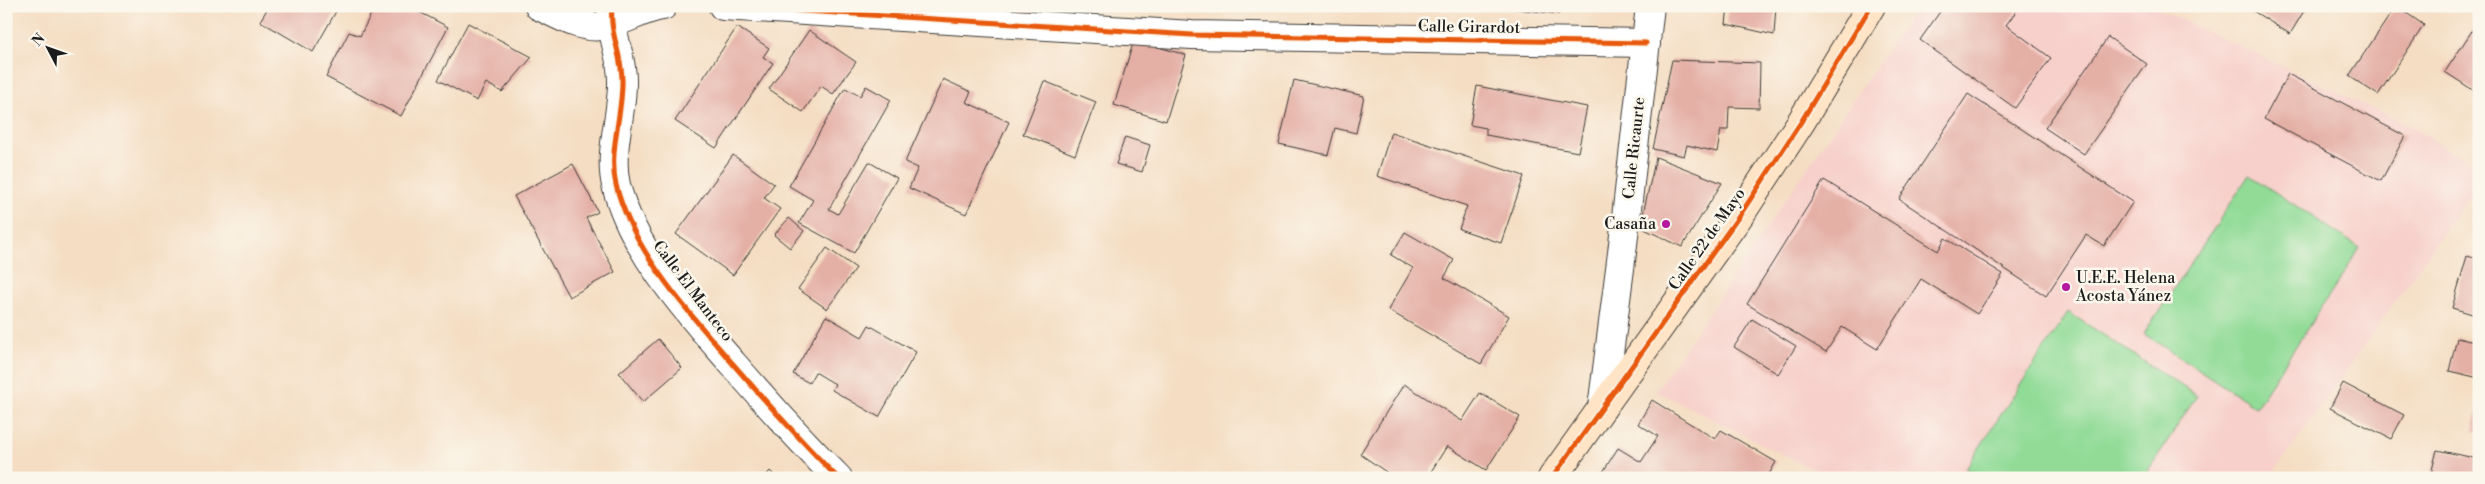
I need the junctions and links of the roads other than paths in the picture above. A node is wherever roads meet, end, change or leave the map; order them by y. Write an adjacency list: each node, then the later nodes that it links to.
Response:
1 (539, 6): 6 (street)
2 (663, 6): 6 (street)
3 (723, 6): 7 (street, Calle Girardot)
4 (1650, 6): 8 (street, Calle Ricaurte)
5 (1871, 6): 9 (street, Calle 22 de Mayo)
6 (611, 15): 10 (street, Calle El Manteco)
7 (1017, 15): 8 (street, Calle Girardot)
8 (1646, 43): 9 (street, Calle Ricaurte)
9 (1602, 408): 11 (street, Calle 22 de Mayo)
10 (838, 478)
11 (1552, 478)

